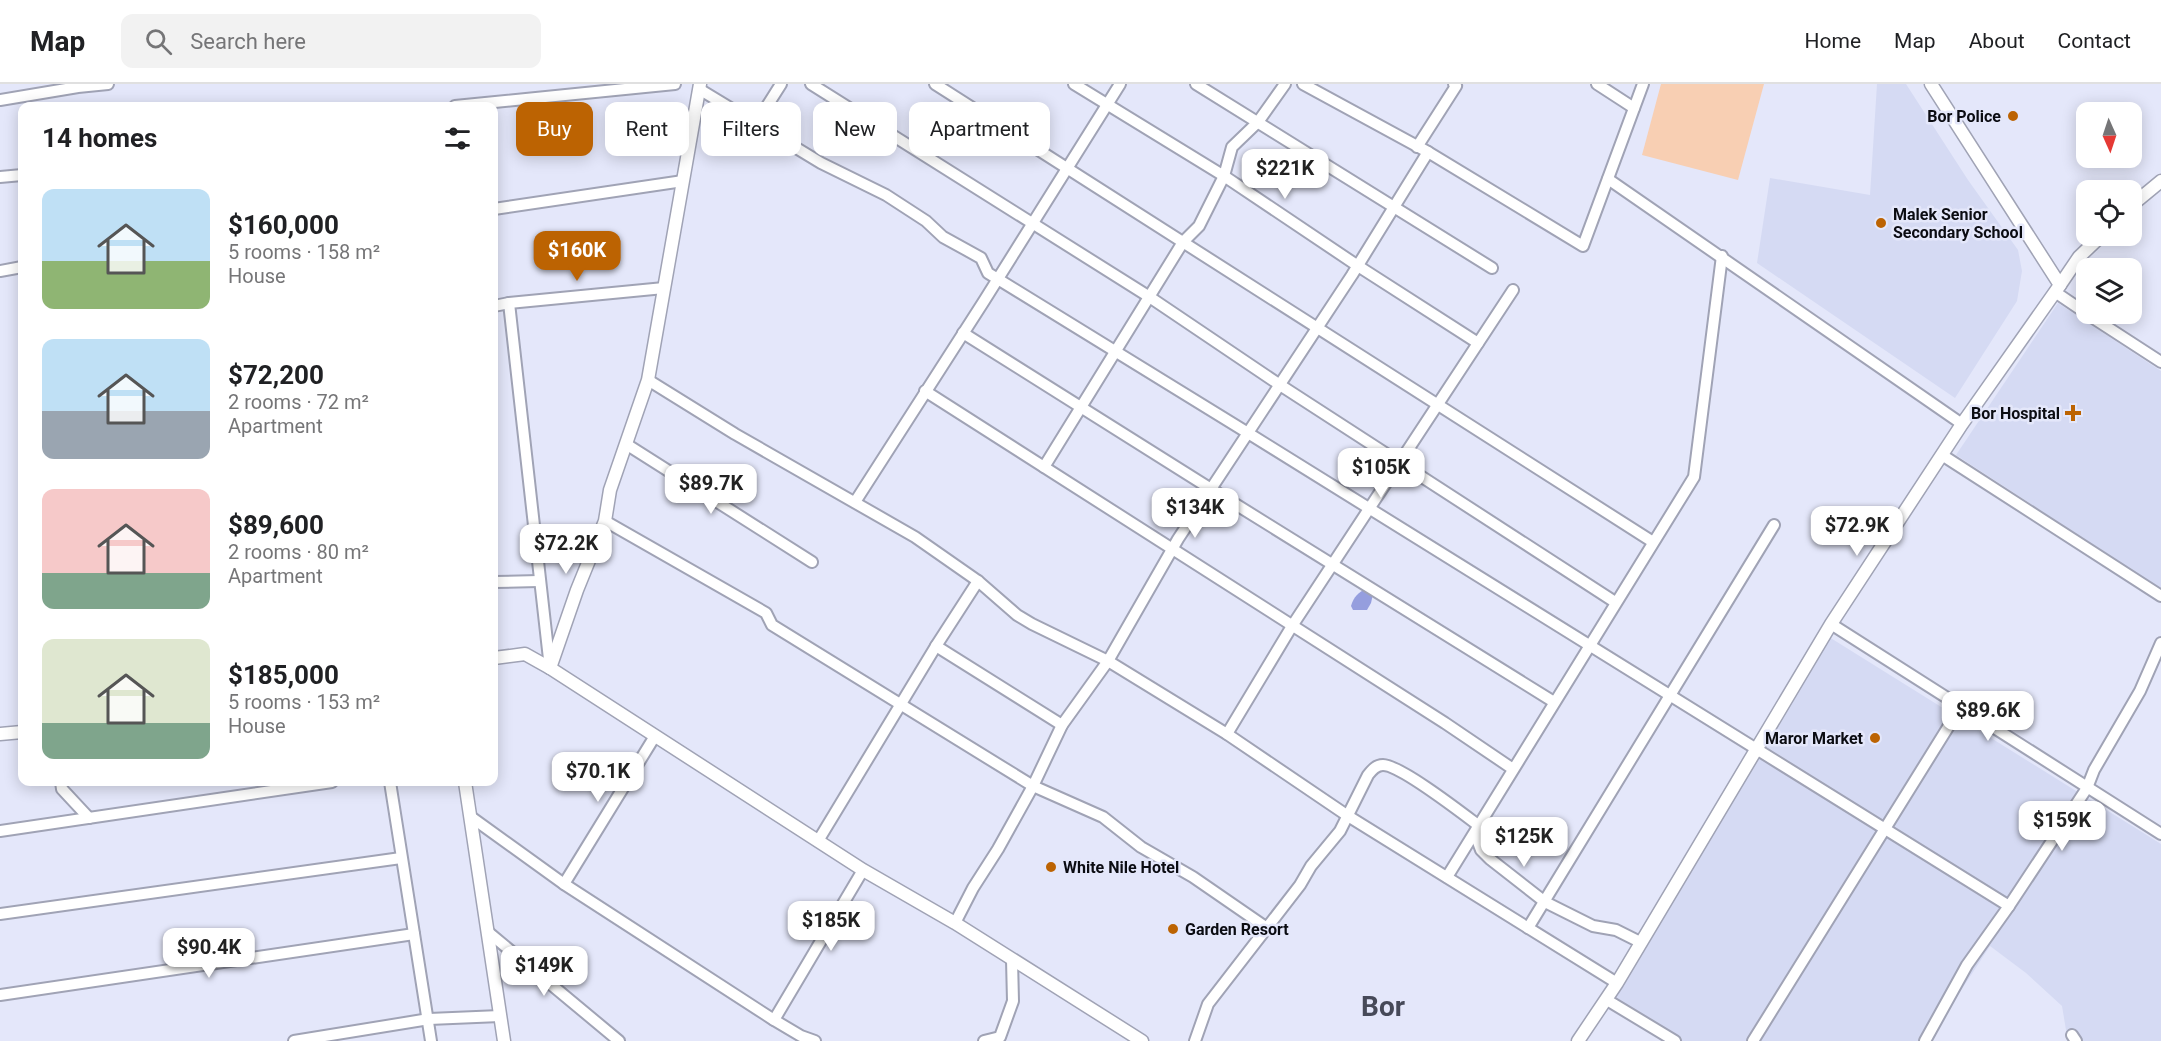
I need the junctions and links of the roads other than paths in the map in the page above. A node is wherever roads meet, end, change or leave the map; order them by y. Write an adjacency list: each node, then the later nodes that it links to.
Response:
1 (108, 84): 17 (street)
2 (675, 84): 19 (street)
3 (781, 84): 21 (street)
4 (811, 84): 38 (street)
5 (936, 84): 16 (street)
6 (1074, 84): 22 (street)
7 (1119, 84): 22 (street)
8 (1196, 84): 24 (street)
9 (1285, 84): 24 (street)
10 (1303, 84): 25 (street)
11 (1454, 84): 25 (street)
12 (1597, 84): 23 (street)
13 (1642, 84): 23 (street)
14 (1931, 84): 48 (street)
15 (699, 87): 20 (street); 33 (street)
16 (949, 88): 28 (street)
17 (29, 89): 18 (street)
18 (0, 100)
19 (496, 102)
20 (721, 102)
21 (770, 102)
22 (1107, 104): 28 (street); 30 (street)
23 (1634, 108): 32 (street)
24 (1258, 122): 30 (street); 37 (street)
25 (1417, 147): 27 (street)
26 (801, 151): 46 (street)
27 (1428, 152): 32 (street); 37 (street)
28 (1067, 168): 38 (street); 39 (street)
29 (18, 175): 31 (street)
30 (1224, 176): 39 (street); 42 (street)
31 (0, 177)
32 (1608, 179): 41 (street)
33 (683, 181): 36 (street); 47 (street)
34 (2161, 182): 35 (street)
35 (2142, 197)
36 (498, 208)
37 (1395, 209): 42 (street); 44 (street)
38 (1033, 223): 46 (street); 50 (street)
39 (1183, 242): 50 (street); 55 (street)
40 (2091, 246): 48 (street)
41 (1722, 256): 65 (street); 76 (street)
42 (1358, 266): 55 (street); 57 (street)
43 (18, 268): 45 (street)
44 (1492, 268)
45 (0, 271)
46 (998, 279): 56 (street); 58 (street)
47 (664, 288): 51 (street); 60 (street)
48 (2058, 288): 52 (street); 65 (street)
49 (1513, 291): 57 (street)
50 (1148, 296): 58 (street); 61 (street)
51 (509, 303): 53 (street); 80 (street)
52 (2076, 304)
53 (498, 305)
54 (2104, 324): 59 (street)
55 (1317, 328): 61 (street); 63 (street)
56 (963, 333): 62 (street); 64 (street)
57 (1478, 342): 63 (street)
58 (1114, 350): 64 (street); 66 (street)
59 (2161, 362)
60 (648, 380): 67 (street); 72 (street)
61 (1280, 385): 66 (street); 69 (street)
62 (925, 391): 70 (street); 72 (street)
63 (1438, 405): 69 (street); 76 (street)
64 (1080, 406): 70 (street); 71 (street)
65 (1962, 424): 68 (street)
66 (1248, 433): 71 (street); 73 (street)
67 (626, 444): 74 (street); 78 (street)
68 (1942, 455): 83 (street); 85 (street)
69 (1399, 462): 73 (street); 84 (street)
70 (1044, 466): 77 (street)
71 (1211, 489): 77 (street); 79 (street)
72 (855, 502): 81 (street)
73 (1369, 508): 79 (street); 88 (street)
74 (605, 521): 92 (street); 95 (street)
75 (1774, 525): 93 (street)
76 (1653, 542): 84 (street)
77 (1172, 549): 86 (street); 91 (street)
78 (812, 562)
79 (1333, 565): 86 (street); 94 (street)
80 (539, 580): 82 (street); 92 (street)
81 (978, 581): 89 (street); 91 (street)
82 (498, 582)
83 (2161, 597)
84 (1615, 602): 88 (street)
85 (1831, 624): 96 (street); 102 (street)
86 (1292, 626): 100 (street); 103 (street)
87 (2161, 643): 109 (street)
88 (1588, 645): 93 (street); 94 (street)
89 (936, 646): 95 (street); 97 (street)
90 (498, 657): 92 (street)
91 (1108, 661): 97 (street); 100 (street)
92 (550, 668): 101 (street)
93 (1669, 696): 102 (street); 122 (street)
94 (1554, 702): 103 (street)
95 (900, 705): 108 (street); 117 (street)
96 (1960, 708): 109 (street); 114 (street)
97 (1062, 725): 108 (street)
98 (18, 732): 99 (street)
99 (0, 734)
100 (1227, 734): 110 (street)
101 (655, 736): 117 (street); 121 (street)
102 (1757, 751): 114 (street); 130 (street)
103 (1513, 769): 113 (street)
104 (62, 786): 112 (street)
105 (305, 786): 112 (street)
106 (391, 786): 118 (street)
107 (466, 786): 111 (street)
108 (1033, 786): 125 (street); 126 (street)
109 (2087, 789): 116 (street); 123 (street)
110 (1348, 816): 113 (street); 120 (street); 126 (street)
111 (471, 817): 121 (street); 128 (street)
112 (89, 818): 115 (street)
113 (1478, 825): 120 (street); 122 (street)
114 (1884, 830): 123 (street); 148 (street)
115 (0, 831)
116 (2161, 834)
117 (818, 841): 119 (street)
118 (401, 858): 124 (street); 129 (street)
119 (863, 870): 125 (street); 137 (street)
120 (1447, 877): 127 (street)
121 (564, 885): 137 (street)
122 (1545, 902): 127 (street); 130 (street)
123 (2009, 906): 149 (street)
124 (0, 914)
125 (955, 923): 131 (street)
126 (1267, 928): 145 (street)
127 (1528, 928): 132 (street)
128 (488, 932): 135 (street); 141 (street)
129 (414, 934): 133 (street); 136 (street)
130 (1640, 942): 132 (street)
131 (1012, 960): 143 (street); 144 (street)
132 (1617, 983): 134 (street)
133 (0, 995)
134 (1607, 1000): 146 (street); 147 (street)
135 (500, 1016): 136 (street); 140 (street)
136 (429, 1019): 138 (street); 139 (street)
137 (774, 1020): 142 (street)
138 (294, 1041)
139 (431, 1041)
140 (504, 1041)
141 (619, 1041)
142 (815, 1041)
143 (984, 1041)
144 (1142, 1041)
145 (1195, 1041)
146 (1578, 1041)
147 (1674, 1041)
148 (1753, 1041)
149 (1925, 1041)

